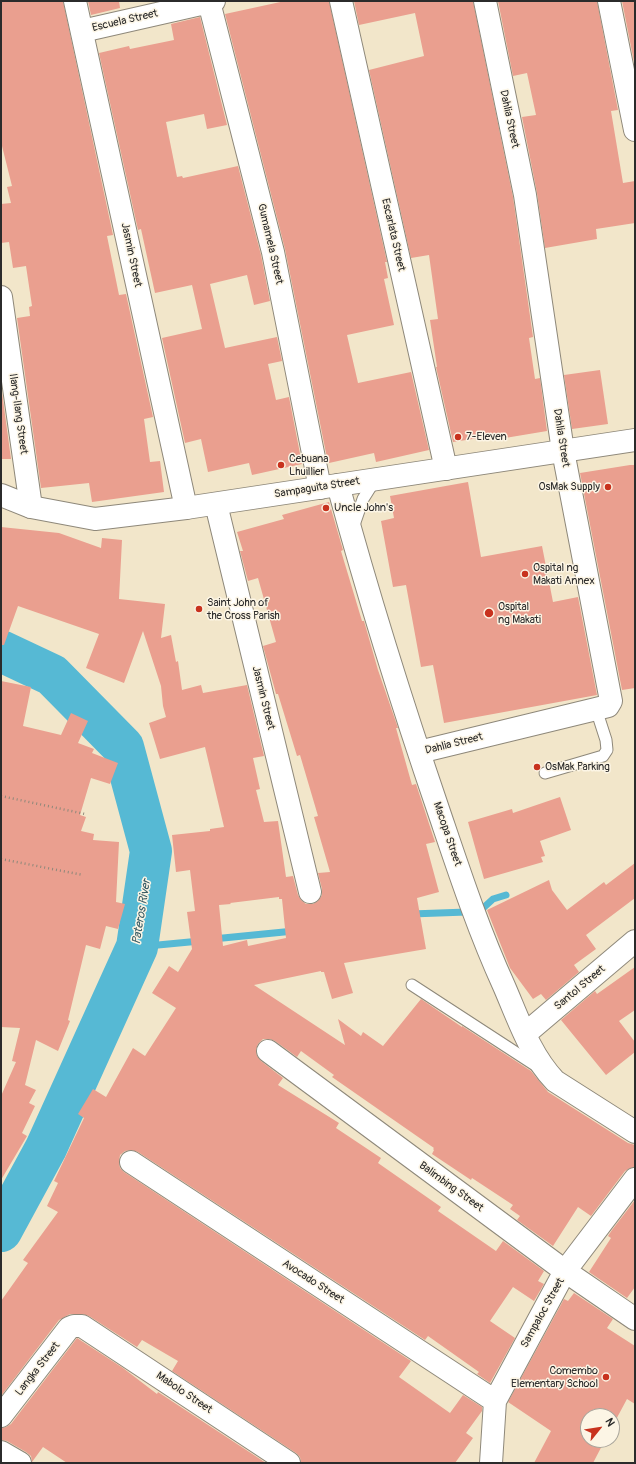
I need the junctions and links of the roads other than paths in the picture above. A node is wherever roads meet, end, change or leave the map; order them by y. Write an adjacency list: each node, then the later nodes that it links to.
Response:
1 (75, 1): 6 (street, Jasmin Street)
2 (341, 1): 11 (street, Escarlata Street)
3 (485, 1): 10 (street, Dahlia Street)
4 (609, 1): 7 (street)
5 (212, 2): 6 (street, Escuela Street); 13 (street, Gumamela Street)
6 (82, 31): 17 (street, Jasmin Street)
7 (635, 130)
8 (1, 297): 16 (street, Ilang-Ilang Street)
9 (635, 440): 10 (street, Sampaguita Street)
10 (563, 451): 11 (street, Sampaguita Street); 19 (street, Dahlia Street)
11 (446, 469): 12 (street, Sampaguita Street)
12 (376, 480): 13 (street, Sampaguita Street); 18 (lane)
13 (329, 487): 15 (street, Sampaguita Street); 18 (street, Macopa Street)
14 (1, 495): 16 (street, Sampaguita Street)
15 (216, 504): 17 (street, Sampaguita Street); 22 (street, Jasmin Street)
16 (31, 507): 17 (street, Sampaguita Street)
17 (186, 508)
18 (351, 534): 20 (street, Macopa Street)
19 (596, 709): 20 (street, Dahlia Street); 21 (lane)
20 (419, 752): 25 (street, Macopa Street)
21 (545, 773)
22 (310, 892)
23 (635, 941): 25 (street, Santol Street)
24 (412, 985): 27 (lane)
25 (525, 1034): 27 (street, Macopa Street)
26 (268, 1051): 31 (street, Balimbing Street)
27 (547, 1073): 28 (street, Macopa Street)
28 (635, 1132)
29 (131, 1162): 34 (street, Avocado Street)
30 (635, 1179): 31 (street, Sampaloc Street)
31 (565, 1271): 32 (street, Balimbing Street); 34 (street, Sampaloc Street)
32 (635, 1319)
33 (78, 1325): 35 (street, Langka Street); 38 (street, Mabolo Street)
34 (495, 1401): 39 (street, Sampaloc Street)
35 (1, 1416)
36 (1, 1452): 37 (street)
37 (20, 1463)
38 (289, 1463)
39 (491, 1463)

